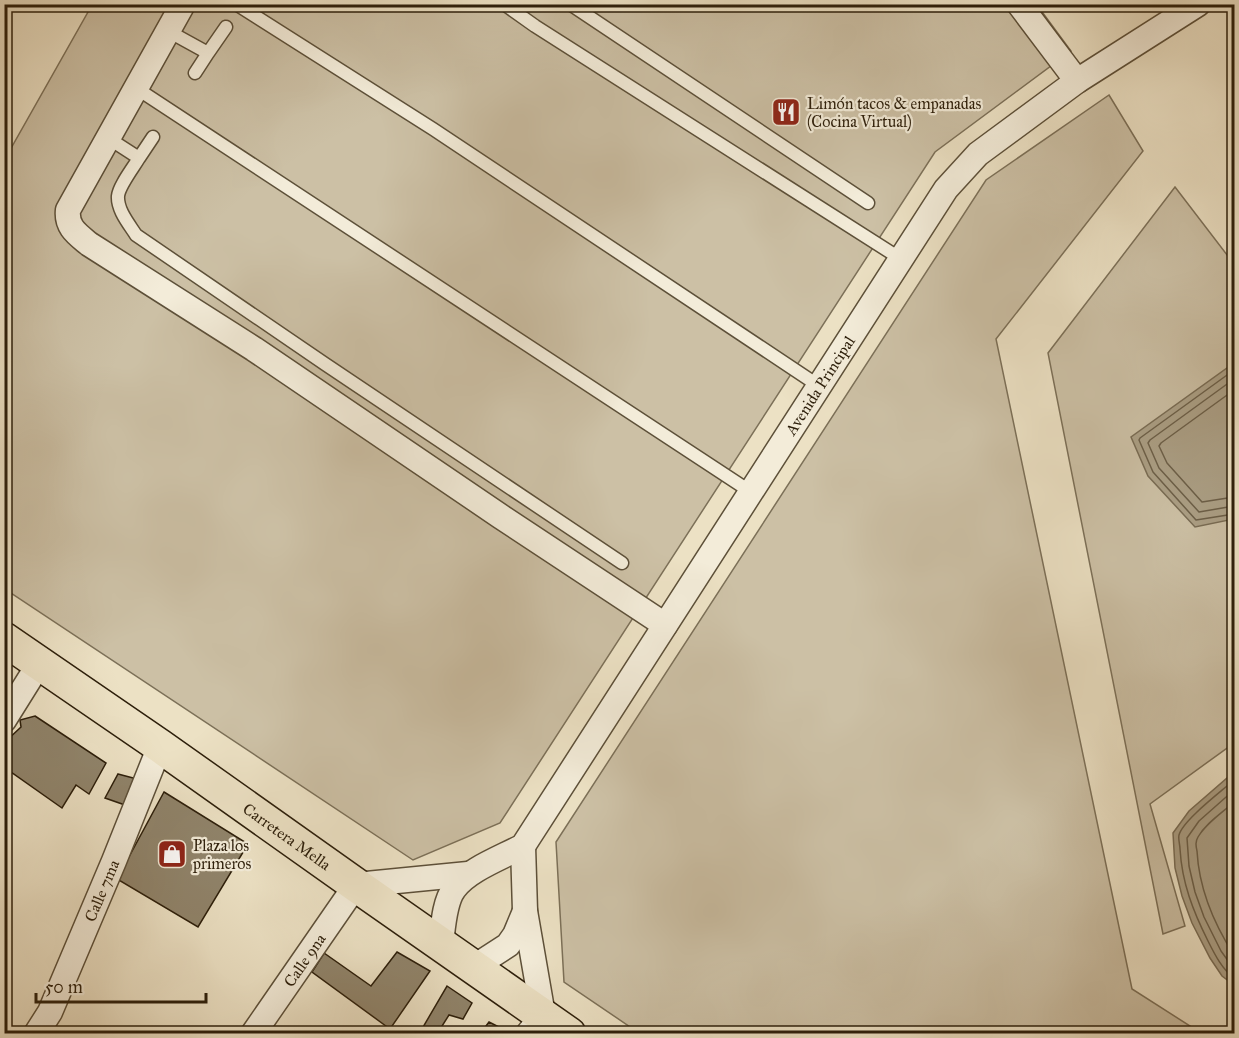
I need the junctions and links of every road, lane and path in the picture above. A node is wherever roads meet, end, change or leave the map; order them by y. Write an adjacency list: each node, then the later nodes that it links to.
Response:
1 (183, 4): 8 (street)
2 (236, 4): 18 (lane)
3 (504, 4): 17 (lane)
4 (570, 4): 16 (lane)
5 (1019, 4): 11 (street)
6 (1198, 4): 11 (street, Avenida Principal)
7 (226, 27): 9 (lane)
8 (168, 31): 9 (lane); 12 (street)
9 (208, 53): 10 (lane)
10 (195, 74)
11 (1077, 81): 17 (street, Avenida Principal)
12 (136, 87): 14 (street); 19 (lane)
13 (153, 137): 15 (lane)
14 (108, 138): 15 (lane); 21 (street)
15 (139, 158): 20 (lane)
16 (868, 203)
17 (901, 259): 18 (street, Avenida Principal)
18 (819, 386): 19 (street, Avenida Principal)
19 (751, 492): 21 (street, Avenida Principal)
20 (622, 562)
21 (665, 625): 26 (street, Avenida Principal)
22 (4, 639): 23 (main road, Carretera Mella)
23 (39, 664): 24 (street); 25 (main road, Carretera Mella)
24 (4, 720)
25 (160, 747): 28 (main road, Carretera Mella); 33 (street, Calle 7ma)
26 (523, 846): 27 (street); 29 (street)
27 (468, 874): 28 (street); 30 (street)
28 (356, 885): 30 (main road, Carretera Mella); 34 (street, Calle 9na)
29 (525, 910): 31 (street); 32 (street)
30 (441, 944): 31 (main road, Carretera Mella)
31 (474, 967): 32 (main road, Carretera Mella)
32 (535, 1024): 35 (main road, Carretera Mella)
33 (36, 1034)
34 (253, 1034)
35 (569, 1034)

